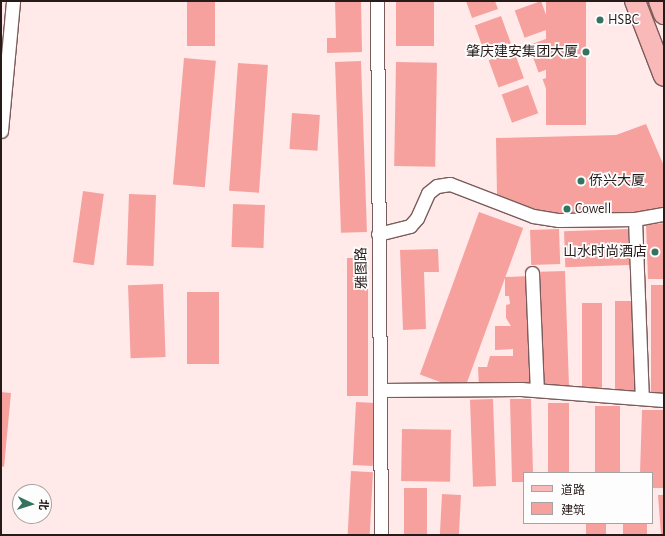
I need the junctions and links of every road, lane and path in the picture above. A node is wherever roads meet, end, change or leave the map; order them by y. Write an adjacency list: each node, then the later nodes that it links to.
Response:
1 (13, 1): 7 (street)
2 (377, 1): 10 (street, 雅图路)
3 (635, 1): 6 (main road)
4 (659, 1): 5 (main road)
5 (664, 14)
6 (664, 76)
7 (1, 131)
8 (664, 214): 9 (street)
9 (635, 219): 10 (street); 14 (street)
10 (378, 234): 12 (street, 雅图路)
11 (532, 273): 13 (street)
12 (380, 390): 13 (street); 16 (street, 雅图路)
13 (537, 390): 14 (street)
14 (642, 398): 15 (street)
15 (664, 400)
16 (381, 535)

